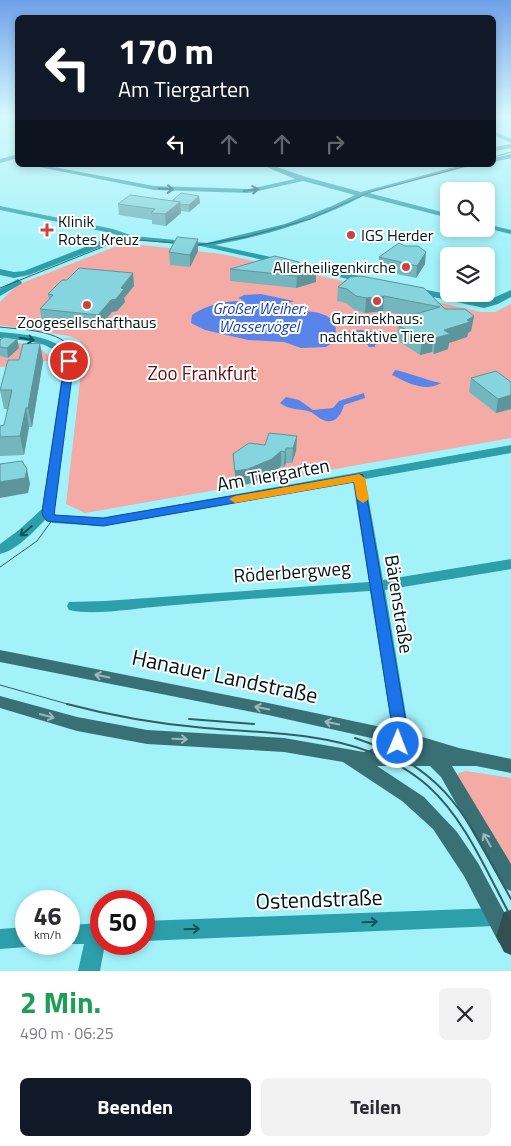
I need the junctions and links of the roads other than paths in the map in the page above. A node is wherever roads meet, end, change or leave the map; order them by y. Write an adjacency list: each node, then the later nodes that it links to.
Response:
1 (2, 160): 2 (street)
2 (15, 162)
3 (43, 167): 6 (street, one-way to 6)
4 (270, 167): 6 (street)
5 (459, 167): 7 (street)
6 (303, 179): 7 (street)
7 (362, 194): 9 (street); 13 (street)
8 (0, 208): 12 (street)
9 (440, 214)
10 (495, 228): 11 (street)
11 (511, 232)
12 (130, 238): 14 (street); 16 (street)
13 (239, 238): 14 (street); 15 (street)
14 (201, 244): 15 (street)
15 (238, 252): 17 (street)
16 (6, 277): 19 (street)
17 (375, 282)
18 (404, 288): 20 (street)
19 (1, 292)
20 (511, 293)
21 (0, 335): 24 (street, one-way to 24)
22 (511, 449): 23 (street, Am Tiergarten)
23 (359, 478): 24 (street, Am Tiergarten); 27 (street, Bärenstraße)
24 (49, 509): 25 (street, one-way to 25)
25 (0, 550)
26 (511, 564): 27 (street, Röderbergweg)
27 (377, 586): 28 (street, Röderbergweg); 31 (street, Bärenstraße)
28 (74, 606)
29 (0, 656): 31 (main road, Hanauer Landstraße, one-way to 29)
30 (0, 702): 32 (main road, one-way to 32)
31 (400, 738): 33 (main road); 34 (main road); 35 (main road, Hanauer Landstraße)
32 (346, 757): 33 (main road); 38 (main road)
33 (364, 759): 35 (main road)
34 (475, 759): 35 (main road); 36 (main road)
35 (435, 760): 37 (main road, Hanauer Landstraße, one-way to 35)
36 (511, 766)
37 (511, 882)
38 (506, 929): 39 (street, Ostendstraße, one-way to 38)
39 (155, 931)
40 (15, 938): 41 (street)
41 (0, 939)
42 (93, 955): 43 (street)
43 (89, 971)

